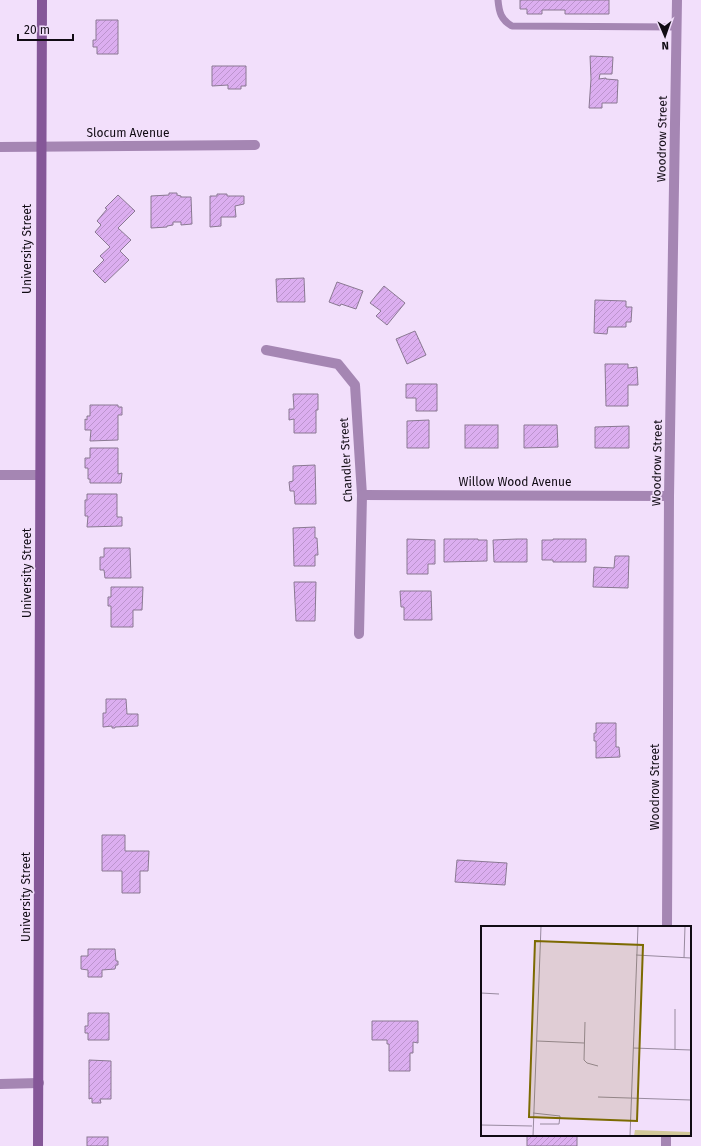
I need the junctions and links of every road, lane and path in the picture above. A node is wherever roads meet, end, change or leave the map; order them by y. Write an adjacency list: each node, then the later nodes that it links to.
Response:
1 (42, 0): 7 (street, University Street)
2 (498, 0): 4 (lane)
3 (677, 0): 4 (street, Woodrow Street)
4 (677, 27): 12 (street, Woodrow Street)
5 (256, 145): 7 (street, Slocum Avenue)
6 (0, 147): 7 (street, Slocum Avenue)
7 (40, 147): 10 (street, University Street)
8 (266, 350): 11 (street, Chandler Street)
9 (0, 475): 10 (street)
10 (40, 475): 15 (street, University Street)
11 (362, 495): 12 (street, Willow Wood Avenue); 13 (street, Chandler Street)
12 (669, 496): 14 (street, Woodrow Street)
13 (358, 634)
14 (667, 926)
15 (39, 1083): 16 (street); 17 (street, University Street)
16 (0, 1084)
17 (38, 1146)

